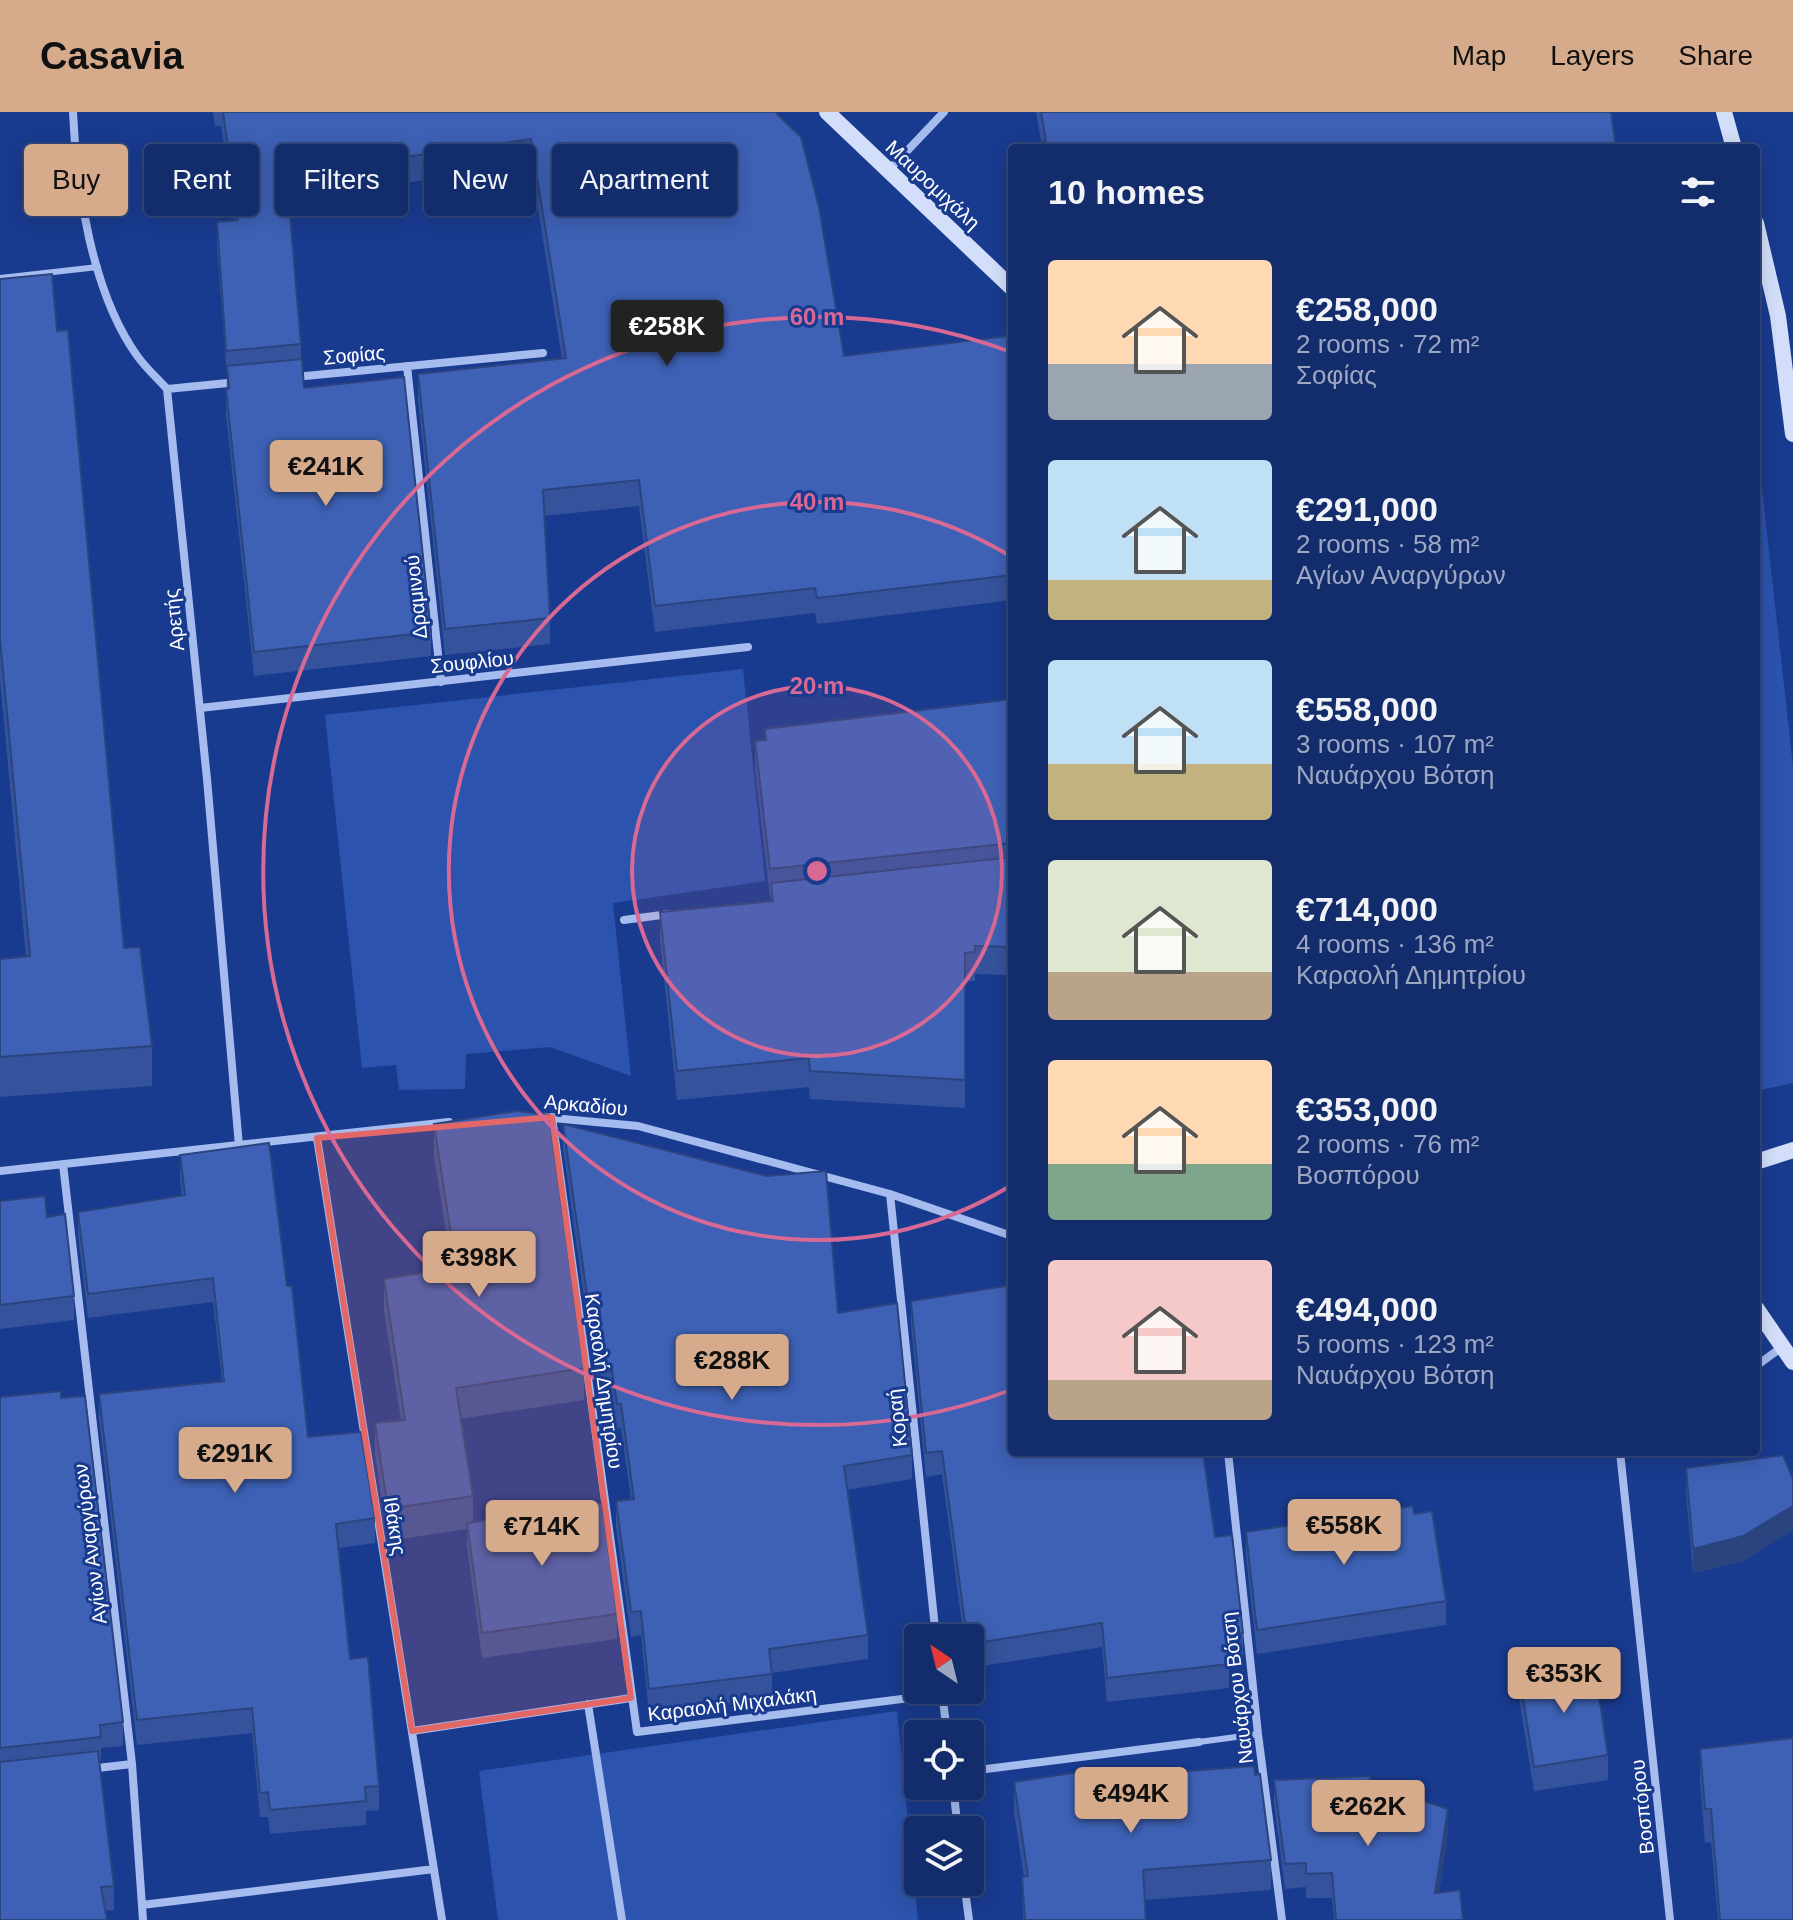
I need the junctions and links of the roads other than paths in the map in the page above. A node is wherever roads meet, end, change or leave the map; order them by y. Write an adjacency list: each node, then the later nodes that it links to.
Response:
1 (73, 112): 8 (street)
2 (827, 112): 6 (main road, Μαυρομιχάλη)
3 (944, 112): 6 (street)
4 (1724, 112): 5 (main road)
5 (1733, 144)
6 (889, 170): 10 (main road, Μαυρομιχάλη)
7 (1760, 242): 16 (main road)
8 (98, 267): 9 (lane); 15 (street)
9 (0, 278)
10 (1008, 284)
11 (543, 353): 12 (street, Σοφίας)
12 (407, 366): 13 (street, Σοφίας); 18 (street, Δραμινού)
13 (287, 377)
14 (242, 382): 15 (street)
15 (167, 389): 19 (street, Αρετής)
16 (1793, 434)
17 (748, 647): 18 (street, Σουφλίου)
18 (441, 682): 19 (street, Σουφλίου)
19 (200, 708): 26 (street, Αρετής)
20 (682, 913): 21 (street)
21 (624, 920)
22 (530, 1117): 23 (street, Αρκαδίου)
23 (552, 1117): 31 (street, Αρκαδίου); 41 (street, Καραολή Δημητρίου)
24 (461, 1121): 25 (street)
25 (317, 1138): 26 (street); 43 (street, Ιθάκης)
26 (239, 1146): 29 (street)
27 (1793, 1150): 28 (main road)
28 (1760, 1161)
29 (63, 1164): 30 (street); 46 (street, Αγίων Αναργύρων)
30 (0, 1171)
31 (890, 1194): 32 (street, Αρκαδίου); 39 (street, Κοραή)
32 (1008, 1235)
33 (1760, 1312): 34 (main road)
34 (1788, 1342): 35 (main road); 36 (street)
35 (1793, 1362)
36 (1760, 1363)
37 (1228, 1456): 44 (street, Ναυάρχου Βότση)
38 (1620, 1456): 57 (street, Βοσπόρου)
39 (935, 1624)
40 (904, 1697): 41 (street, Καραολή Μιχαλάκη)
41 (631, 1698): 42 (street, Καραολή Μιχαλάκη)
42 (588, 1704): 43 (street, Καραολή Μιχαλάκη); 54 (street)
43 (412, 1731): 49 (street, Ιθάκης)
44 (1258, 1734): 45 (lane); 56 (street, Ναυάρχου Βότση)
45 (1199, 1742): 47 (street)
46 (132, 1764): 48 (street); 51 (street, Αγίων Αναργύρων)
47 (984, 1769)
48 (73, 1771)
49 (434, 1869): 51 (street); 53 (street, Ιθάκης)
50 (966, 1896): 55 (street)
51 (142, 1905): 52 (street, Αγίων Αναργύρων)
52 (143, 1920)
53 (442, 1920)
54 (622, 1920)
55 (969, 1920)
56 (1282, 1920)
57 (1670, 1920)

